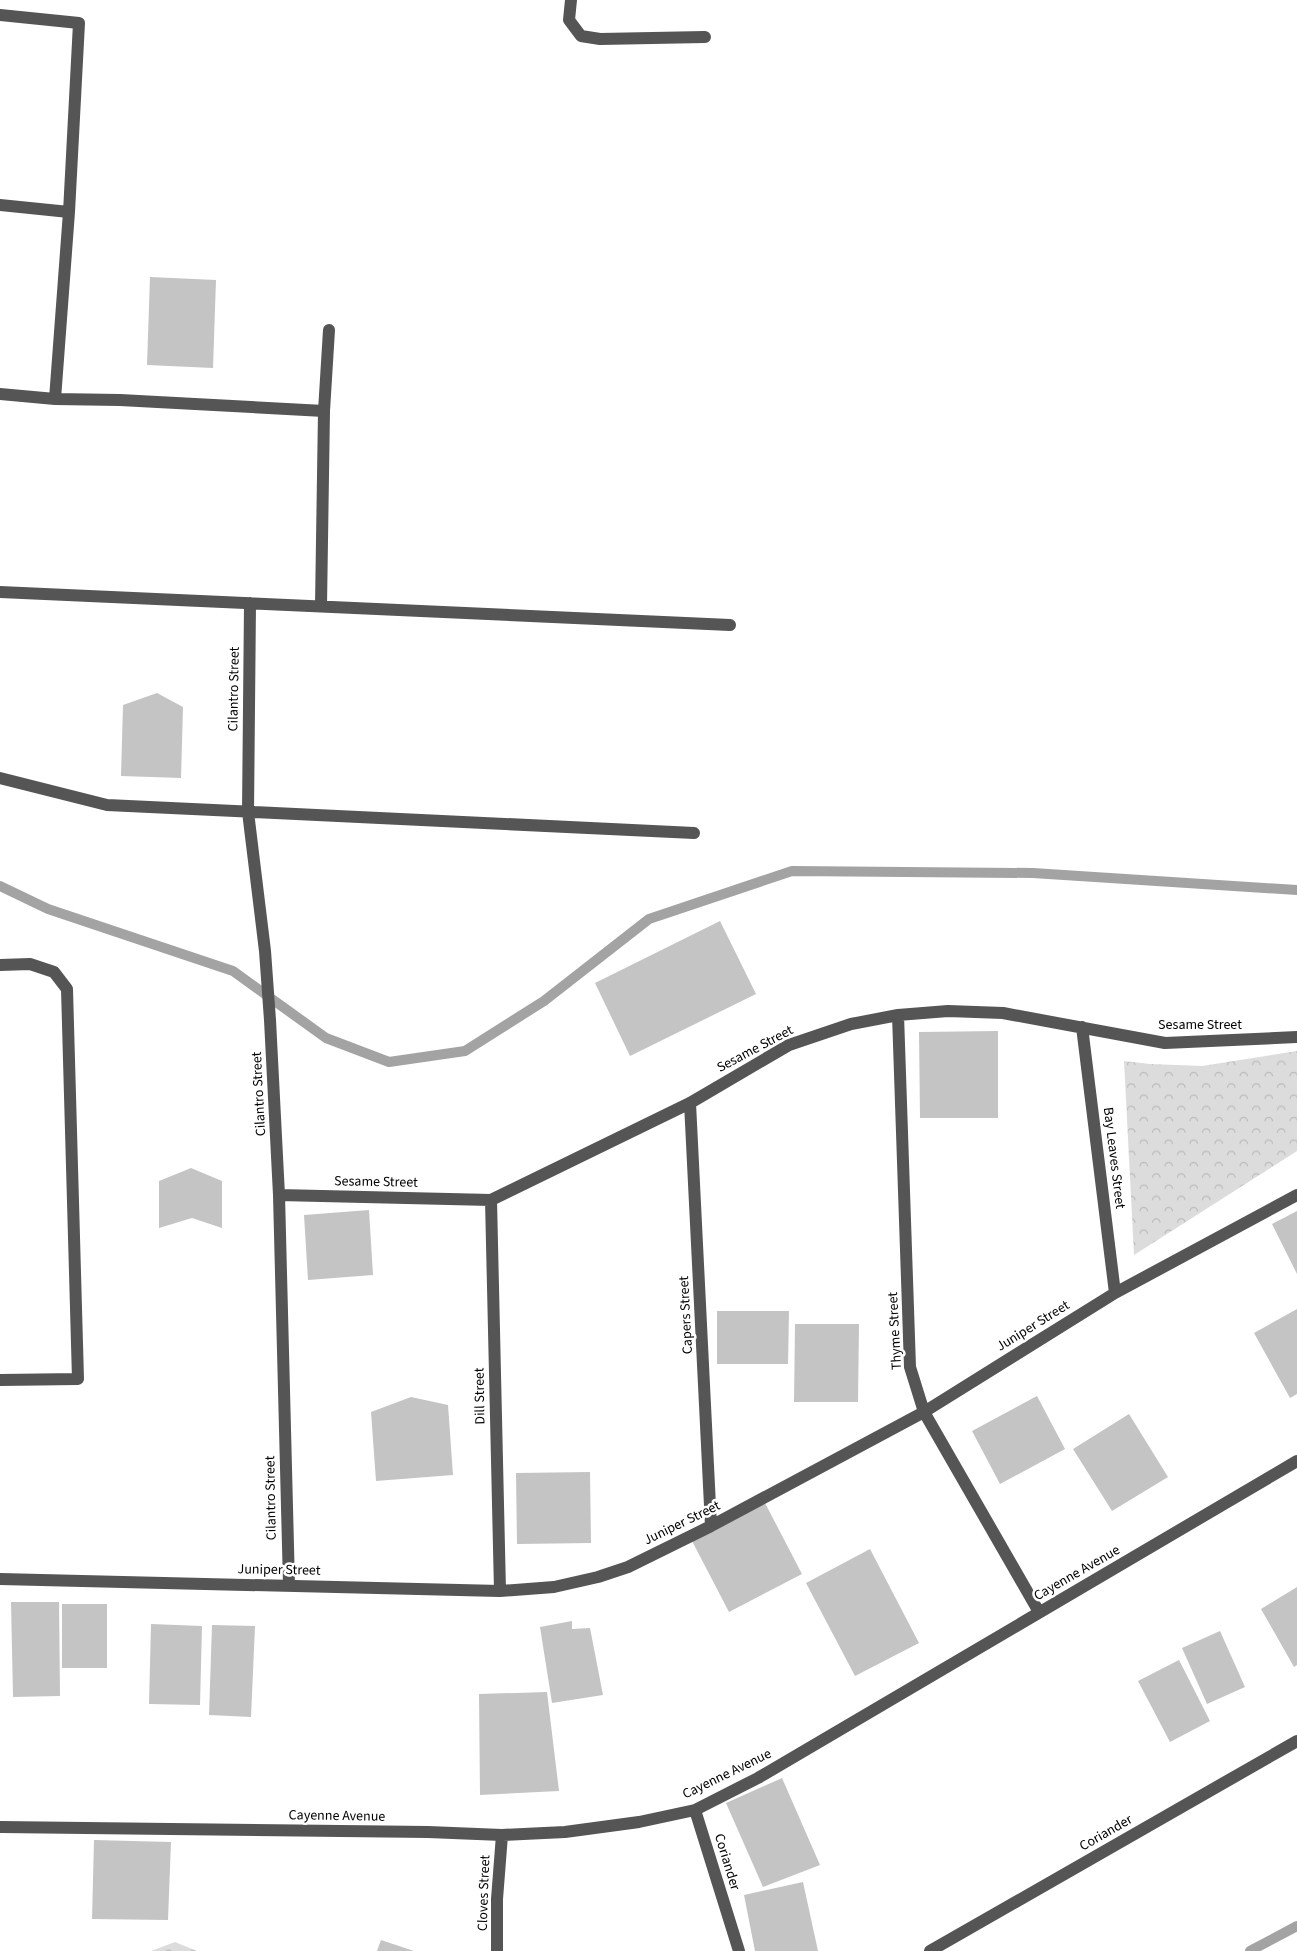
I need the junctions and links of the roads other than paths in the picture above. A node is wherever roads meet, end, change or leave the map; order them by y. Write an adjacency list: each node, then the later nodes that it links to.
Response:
1 (571, 0): 3 (street)
2 (0, 15): 5 (street)
3 (705, 37)
4 (0, 205): 5 (street)
5 (69, 212): 8 (street)
6 (329, 330): 9 (street)
7 (0, 394): 8 (street)
8 (55, 400): 9 (street)
9 (324, 411): 12 (street)
10 (0, 592): 11 (street)
11 (250, 603): 12 (street); 15 (street, Cilantro Street)
12 (321, 606): 13 (street)
13 (730, 625)
14 (0, 778): 15 (street)
15 (248, 812): 16 (street); 22 (street, Cilantro Street)
16 (694, 834)
17 (0, 965): 26 (street)
18 (898, 1015): 19 (street, Sesame Street); 21 (street, Sesame Street); 27 (street, Thyme Street)
19 (1082, 1027): 20 (street, Sesame Street); 25 (street, Bay Leaves Street)
20 (1297, 1037)
21 (690, 1103): 24 (street, Sesame Street); 29 (street, Capers Street)
22 (279, 1194): 24 (street, Sesame Street); 31 (street, Cilantro Street)
23 (1297, 1195): 25 (street, Juniper Street)
24 (491, 1200): 32 (street, Dill Street)
25 (1115, 1293): 27 (street, Juniper Street)
26 (0, 1380)
27 (924, 1412): 29 (street, Juniper Street); 33 (street, Thyme Street)
28 (1297, 1461): 33 (street, Cayenne Avenue)
29 (711, 1526): 32 (street, Juniper Street)
30 (0, 1579): 31 (street, Juniper Street)
31 (288, 1584): 32 (street, Juniper Street)
32 (500, 1591)
33 (1039, 1612): 35 (street, Cayenne Avenue)
34 (1297, 1741): 40 (street, Coriander)
35 (695, 1810): 37 (street, Cayenne Avenue); 39 (street, Coriander)
36 (0, 1827): 37 (street, Cayenne Avenue)
37 (502, 1835): 38 (street, Cloves Street)
38 (497, 1951)
39 (739, 1951)
40 (930, 1951)

